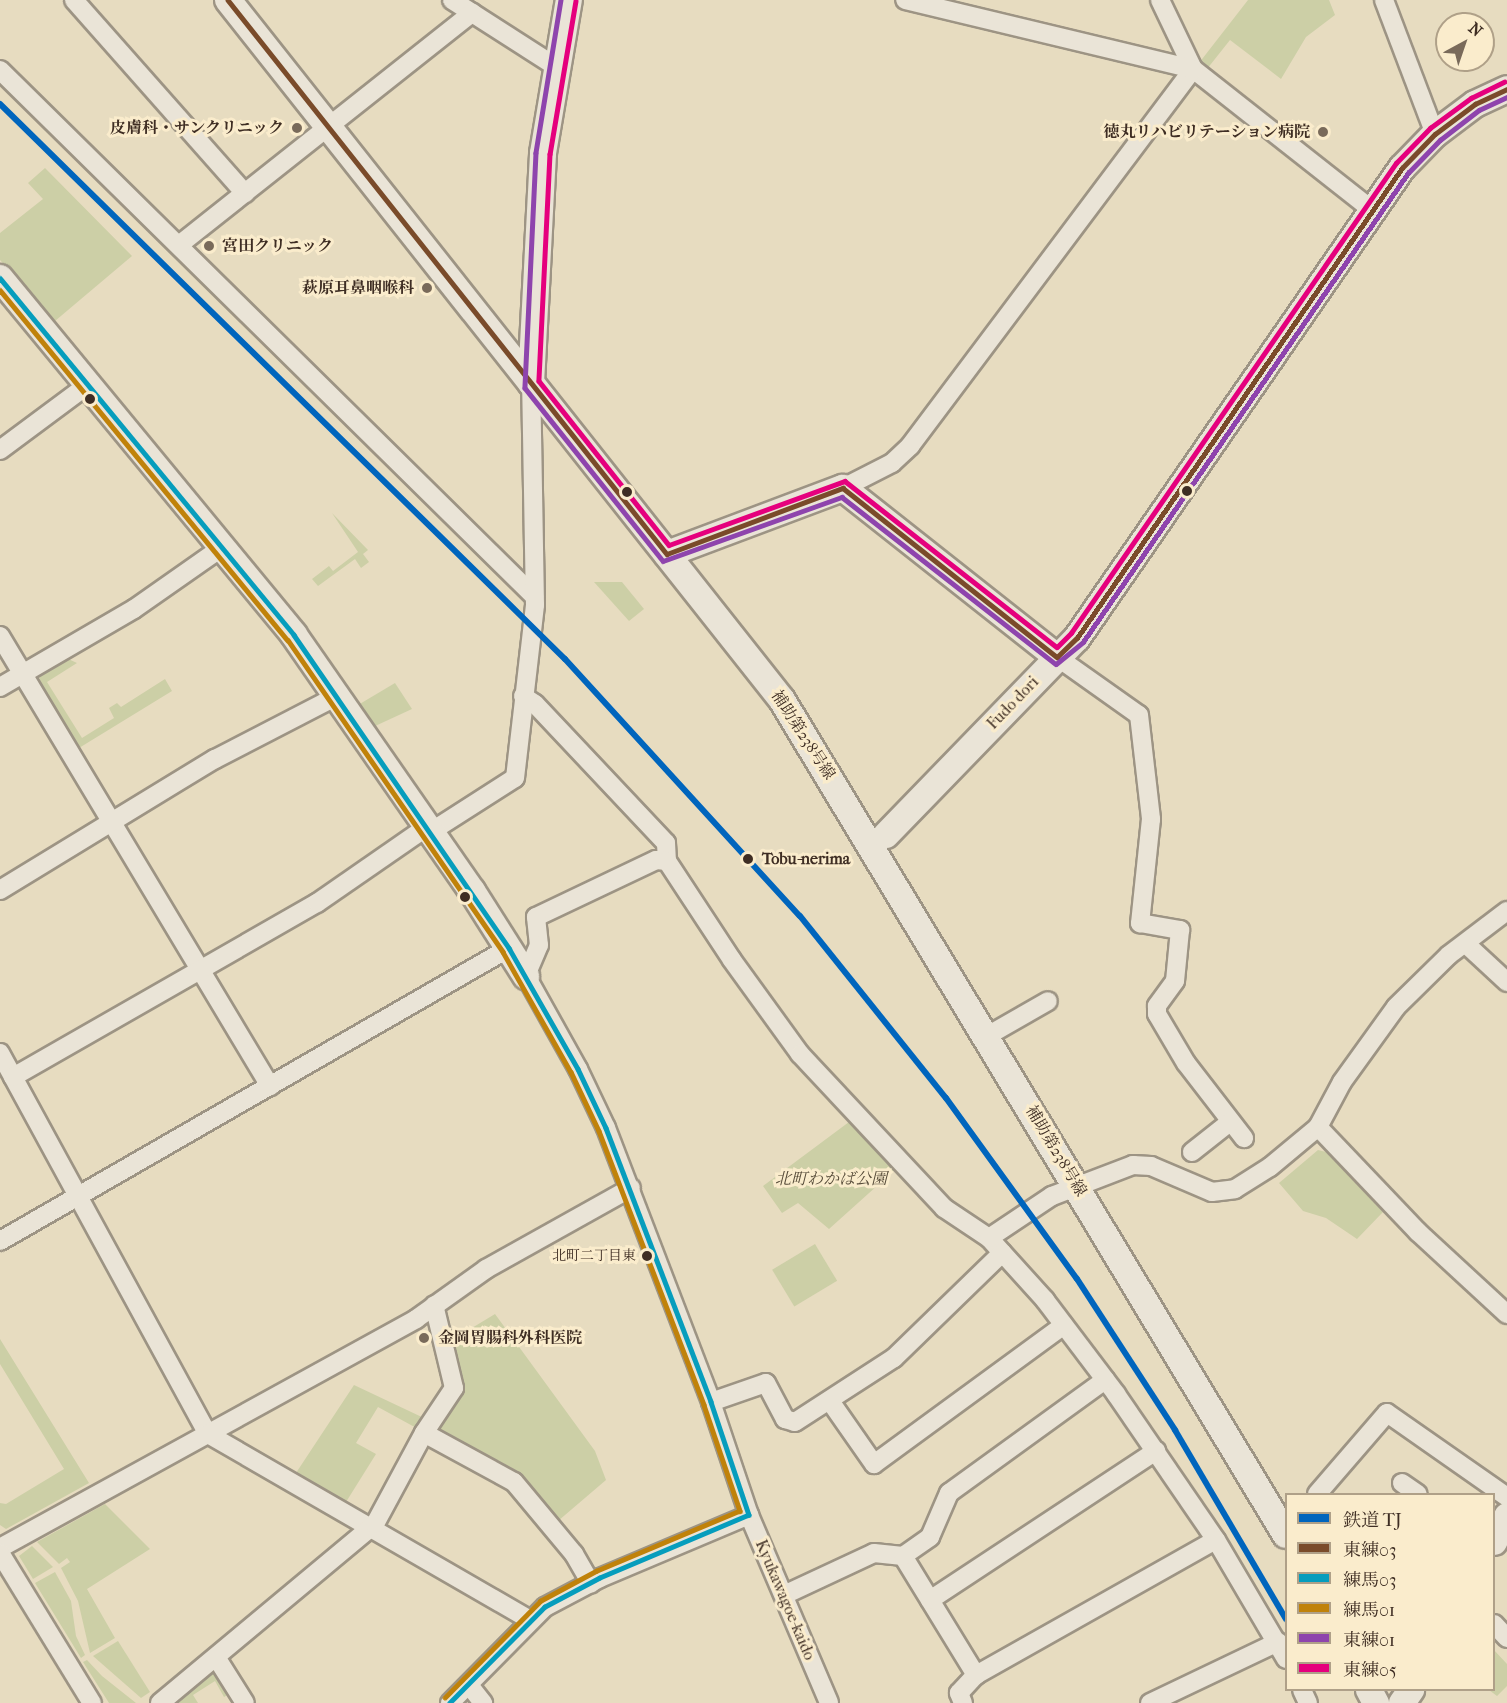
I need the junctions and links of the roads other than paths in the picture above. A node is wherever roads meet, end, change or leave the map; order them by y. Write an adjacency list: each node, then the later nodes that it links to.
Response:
1 (74, 0): 16 (street)
2 (228, 0): 14 (street, 補助第238号線)
3 (452, 0): 9 (street)
4 (570, 0): 10 (street)
5 (905, 0): 8 (street)
6 (1160, 0): 11 (street)
7 (1384, 0): 15 (street)
8 (937, 4): 11 (street)
9 (472, 13): 10 (street); 14 (street)
10 (555, 66): 20 (street)
11 (1193, 69): 17 (street); 23 (street)
12 (0, 70): 18 (street)
13 (1507, 89): 15 (street, Fudo dori)
14 (328, 127): 16 (street); 20 (street, 補助第238号線)
15 (1435, 134): 17 (street, Fudo dori)
16 (245, 193): 18 (street)
17 (1372, 210): 28 (street, Fudo dori)
18 (179, 245): 26 (street)
19 (0, 278): 21 (street, Kyukawagoe-kaido)
20 (531, 383): 25 (street, 補助第238号線); 26 (street)
21 (90, 384): 22 (street); 24 (street, Kyukawagoe-kaido)
22 (0, 450)
23 (843, 488): 25 (street); 28 (street)
24 (224, 546): 29 (street); 31 (street, Kyukawagoe-kaido)
25 (667, 554): 45 (street, 補助第238号線)
26 (534, 596): 32 (street)
27 (0, 636): 29 (street)
28 (1057, 657): 35 (street, Fudo dori); 49 (street)
29 (23, 674): 30 (street); 33 (street)
30 (0, 687)
31 (337, 696): 33 (street); 34 (street, Kyukawagoe-kaido)
32 (523, 696): 34 (street); 36 (street)
33 (112, 822): 37 (street); 41 (street)
34 (430, 829): 40 (street, Kyukawagoe-kaido); 41 (street)
35 (886, 835)
36 (667, 861): 42 (street); 56 (street)
37 (0, 890)
38 (1507, 911): 39 (street)
39 (1466, 944): 43 (street); 50 (street)
40 (509, 948): 42 (street, Kyukawagoe-kaido); 48 (street)
41 (199, 971): 47 (street); 48 (street)
42 (526, 976): 54 (street, Kyukawagoe-kaido)
43 (1507, 982)
44 (1048, 1001): 45 (street)
45 (987, 1036): 53 (street, 補助第238号線)
46 (0, 1053): 47 (street)
47 (13, 1077): 55 (street)
48 (270, 1086): 55 (street)
49 (1230, 1122): 51 (street); 52 (street)
50 (1318, 1127): 53 (street); 60 (street)
51 (1244, 1138)
52 (1192, 1152)
53 (1076, 1185): 56 (street); 74 (street, 補助第238号線)
54 (631, 1188): 59 (street); 64 (street, Kyukawagoe-kaido)
55 (77, 1197): 57 (street); 66 (street)
56 (989, 1238): 58 (street)
57 (0, 1241)
58 (1002, 1253): 61 (street); 63 (street)
59 (434, 1305): 65 (street); 66 (street)
60 (1507, 1314)
61 (1064, 1325): 62 (street); 63 (street)
62 (1105, 1380): 67 (street); 80 (street)
63 (830, 1401): 64 (street)
64 (711, 1402): 72 (street, Kyukawagoe-kaido)
65 (424, 1433): 75 (street); 81 (street)
66 (208, 1434): 75 (street); 78 (street)
67 (1156, 1451): 76 (street); 83 (street)
68 (1402, 1483): 70 (street)
69 (1318, 1493): 71 (street)
70 (1417, 1493)
71 (1507, 1497)
72 (749, 1515): 81 (street); 82 (street, Kyukawagoe-kaido)
73 (1507, 1516): 77 (street)
74 (1285, 1526)
75 (370, 1530): 84 (street); 89 (street)
76 (1216, 1540): 87 (street); 90 (street)
77 (1495, 1540)
78 (0, 1548)
79 (0, 1553): 92 (street)
80 (903, 1556): 82 (street); 83 (street)
81 (591, 1583): 84 (street)
82 (784, 1595): 97 (street, Kyukawagoe-kaido)
83 (930, 1600): 90 (street)
84 (530, 1620): 91 (street)
85 (1495, 1625): 86 (street)
86 (1507, 1638)
87 (1278, 1642): 88 (street); 99 (street)
88 (1285, 1655)
89 (216, 1657): 93 (street); 94 (street)
90 (976, 1675): 98 (street)
91 (469, 1685): 95 (street); 96 (street)
92 (93, 1703)
93 (160, 1703)
94 (244, 1703)
95 (450, 1703)
96 (483, 1703)
97 (829, 1703)
98 (963, 1703)
99 (1150, 1703)

